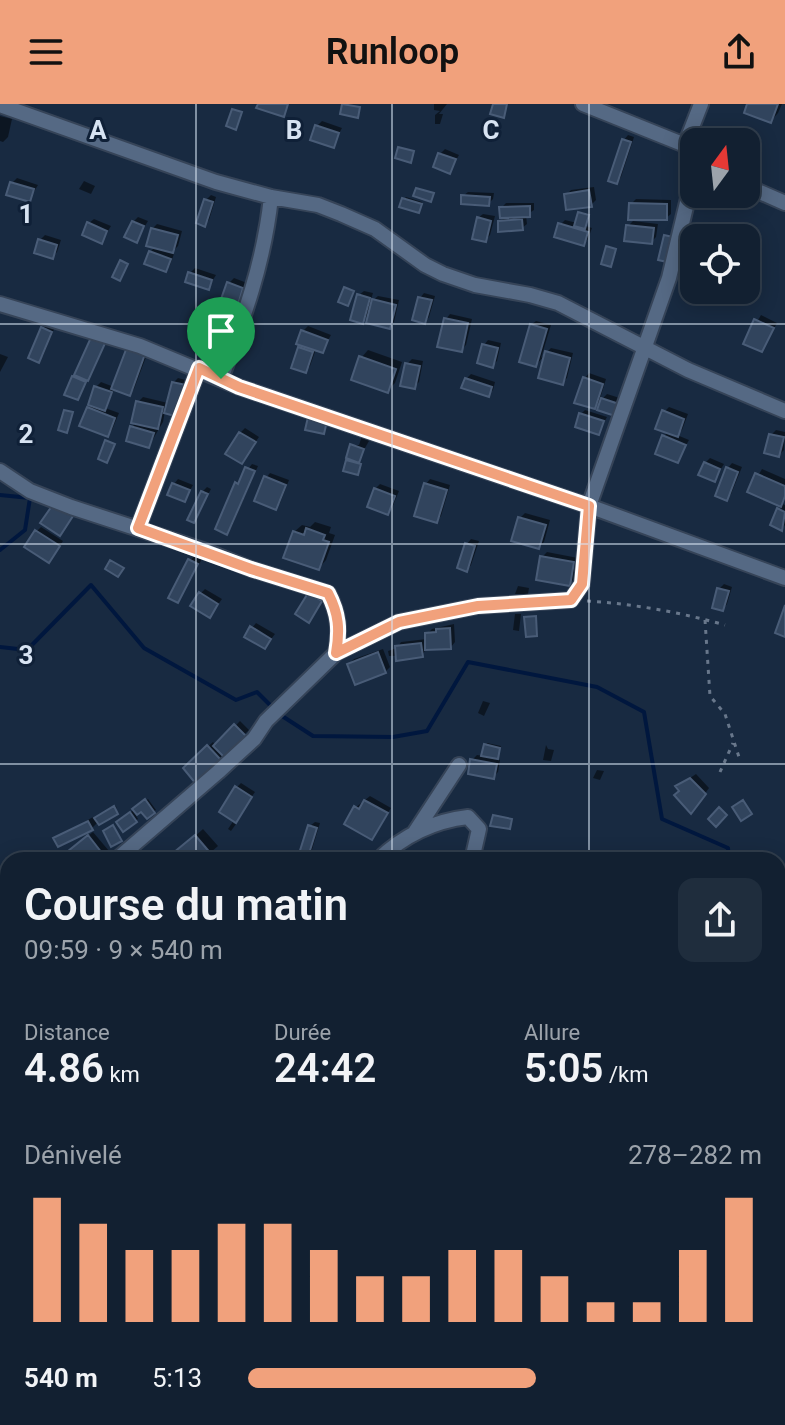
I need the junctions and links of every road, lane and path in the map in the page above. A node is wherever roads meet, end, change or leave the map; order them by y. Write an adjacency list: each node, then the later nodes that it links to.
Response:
1 (583, 104): 5 (street)
2 (701, 104): 4 (street)
3 (0, 105): 7 (street)
4 (695, 128)
5 (680, 146)
6 (760, 192): 8 (street)
7 (271, 197): 11 (street); 13 (street)
8 (785, 203)
9 (686, 208): 11 (street)
10 (0, 304): 12 (street)
11 (644, 349): 14 (street); 16 (street)
12 (199, 368): 13 (street); 17 (street)
13 (221, 379): 16 (street)
14 (785, 411)
15 (0, 471): 17 (street)
16 (589, 506): 18 (street); 19 (street)
17 (138, 528): 22 (street)
18 (785, 578)
19 (571, 600): 20 (path); 22 (street)
20 (705, 620): 21 (path); 23 (path)
21 (725, 625)
22 (336, 653): 28 (street)
23 (733, 743): 24 (path); 26 (path)
24 (739, 757)
25 (459, 765): 27 (street)
26 (720, 772)
27 (415, 832): 29 (street); 30 (street)
28 (125, 852)
29 (387, 852)
30 (474, 852)

